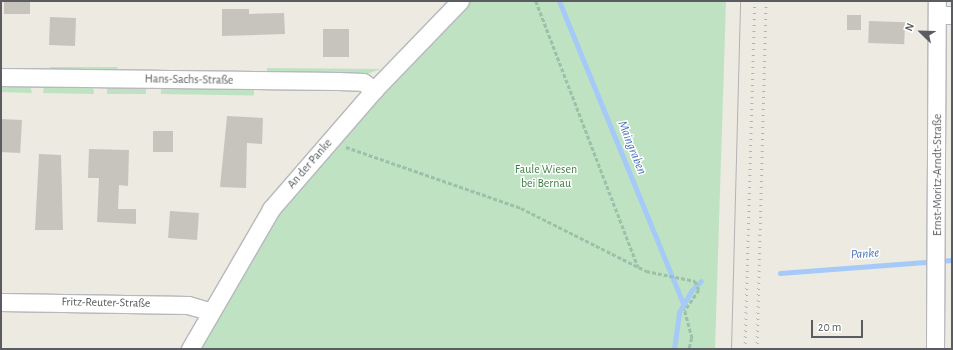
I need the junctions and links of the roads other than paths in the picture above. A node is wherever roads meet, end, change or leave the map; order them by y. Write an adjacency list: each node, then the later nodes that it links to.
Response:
1 (460, 1): 4 (street, An der Panke)
2 (942, 10): 8 (street, Ernst-Moritz-Arndt-Straße)
3 (1, 78): 4 (street, Hans-Sachs-Straße)
4 (374, 90): 6 (street, An der Panke)
5 (1, 302): 6 (street, Fritz-Reuter-Straße)
6 (209, 311): 7 (street, An der Panke)
7 (190, 349)
8 (935, 349)

